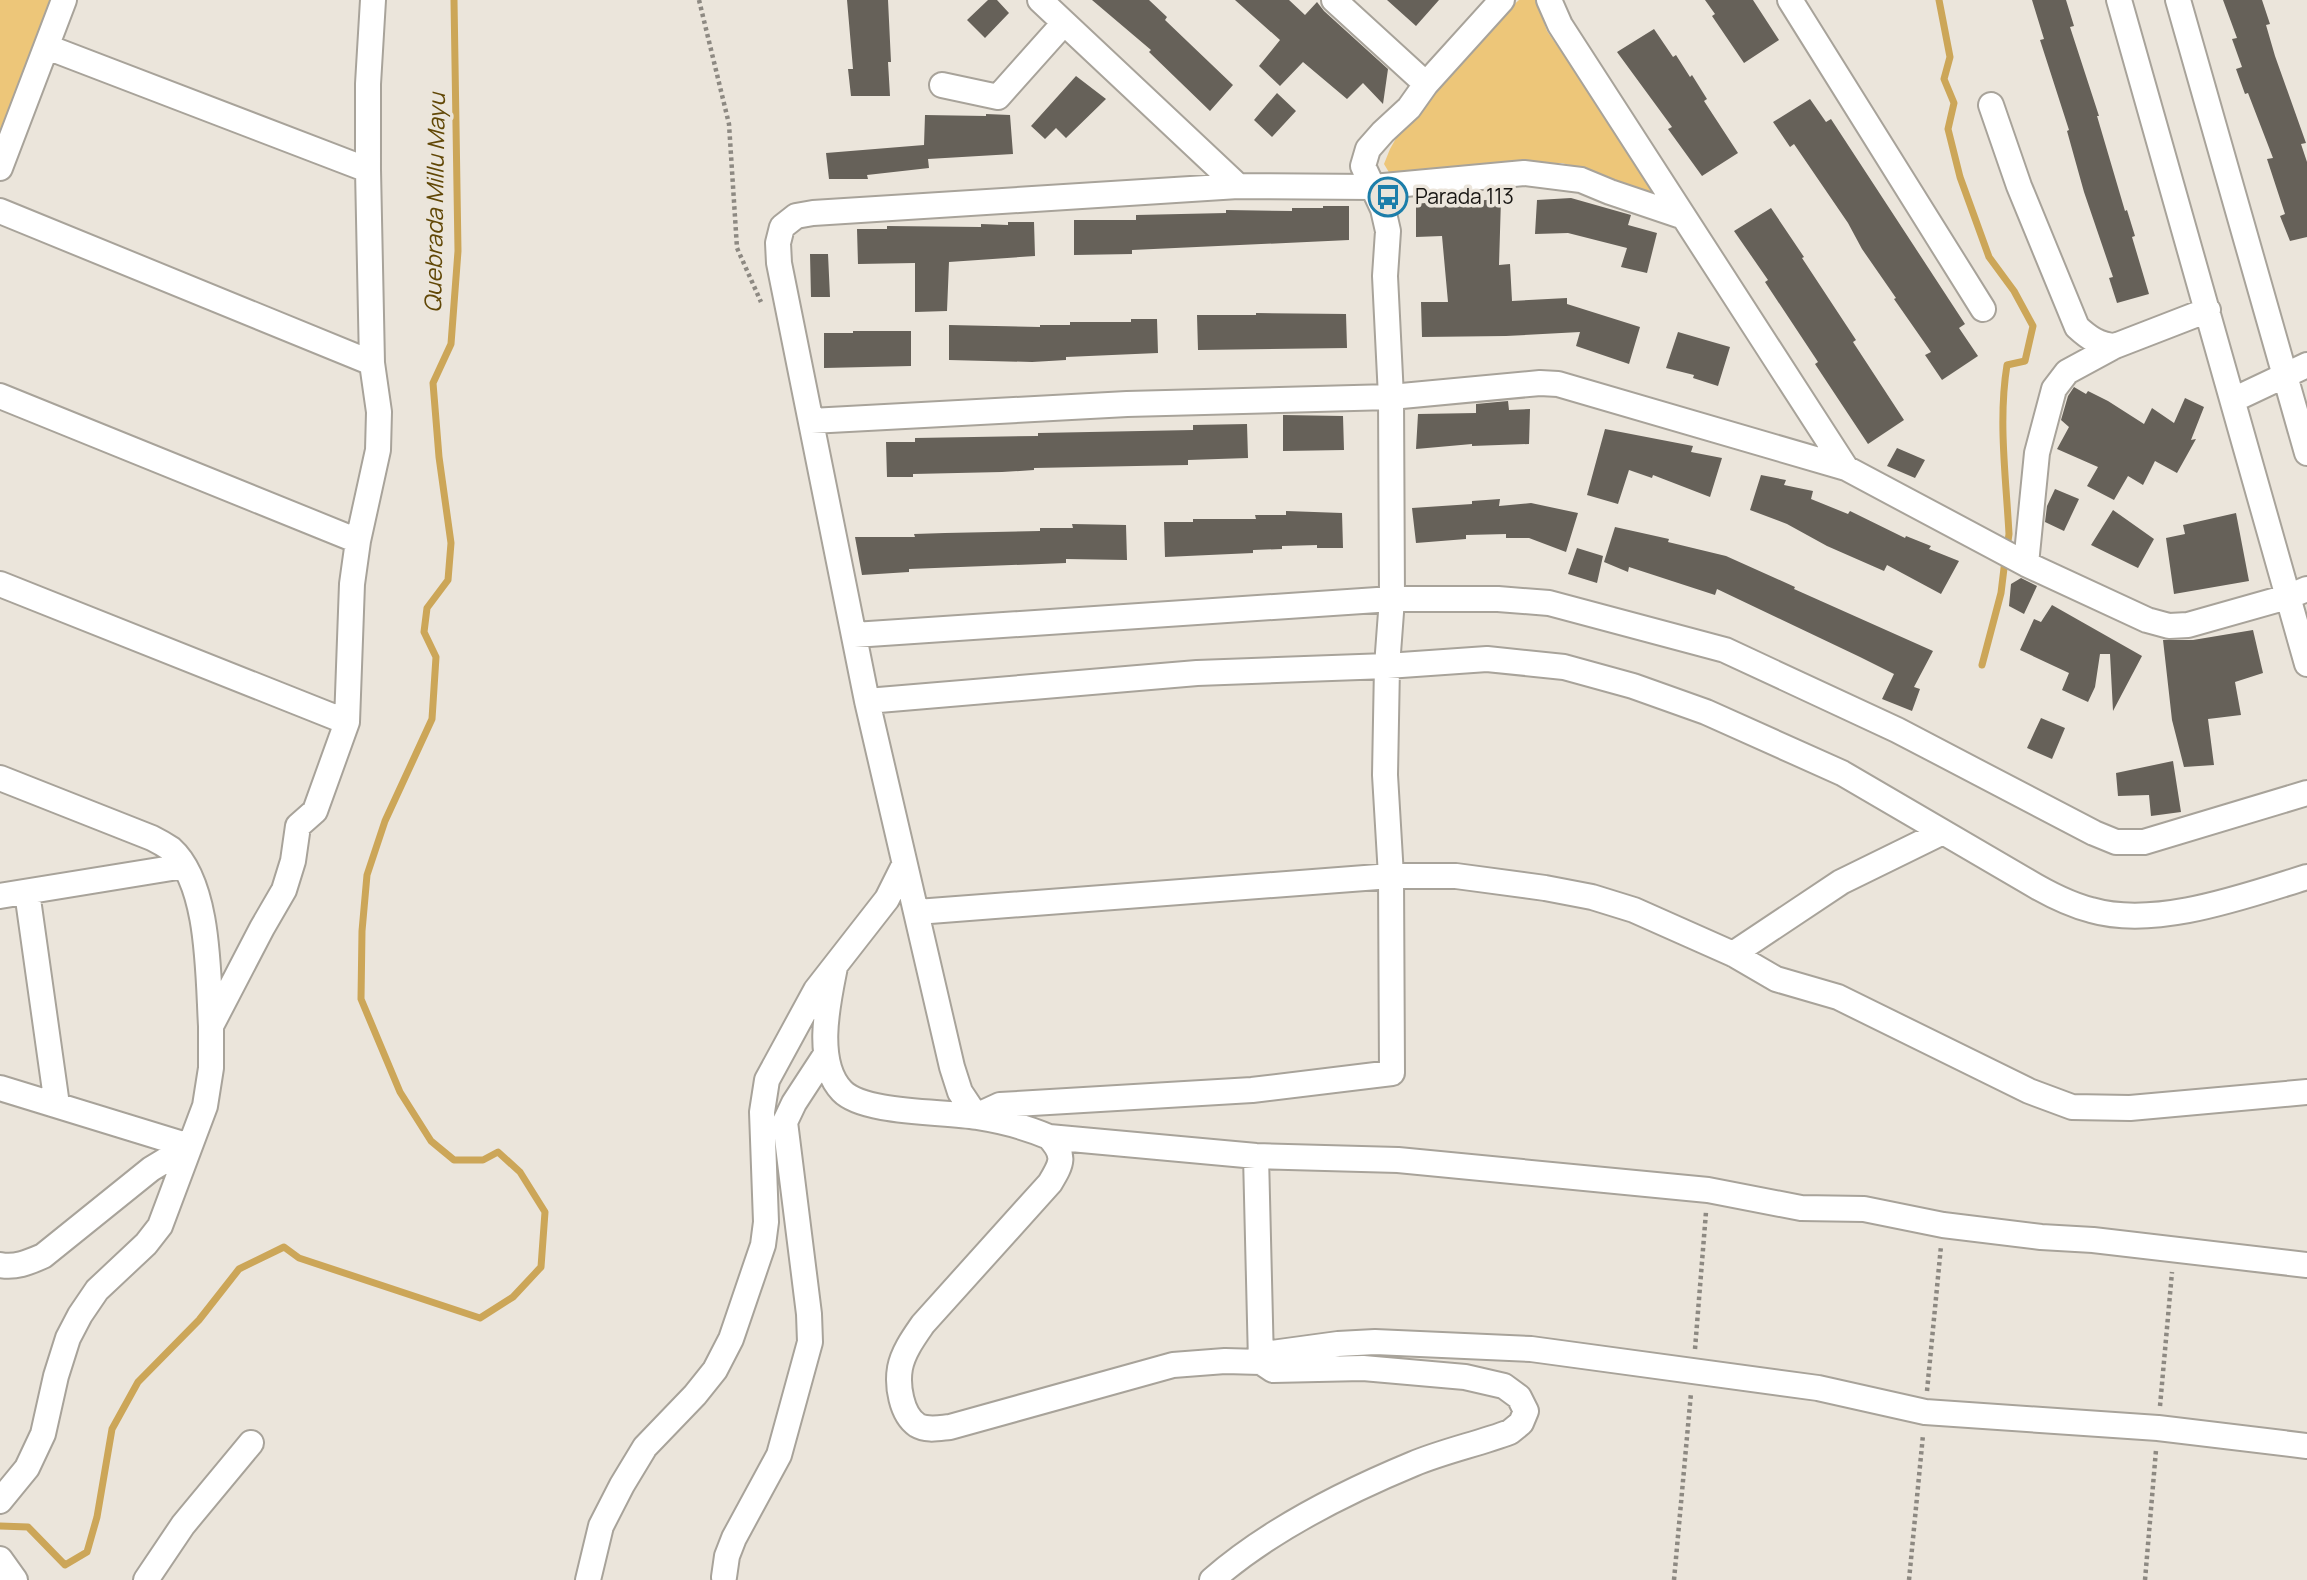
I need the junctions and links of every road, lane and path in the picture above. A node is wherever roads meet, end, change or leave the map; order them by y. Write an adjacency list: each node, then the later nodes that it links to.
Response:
1 (64, 0): 12 (street)
2 (373, 0): 17 (street)
3 (699, 0): 22 (path)
4 (1040, 0): 11 (street)
5 (1334, 0): 14 (street)
6 (1502, 0): 14 (street)
7 (1549, 0): 21 (street)
8 (1790, 0): 23 (street)
9 (2119, 0): 24 (street)
10 (2178, 0): 27 (street)
11 (1064, 23): 13 (street); 18 (street)
12 (47, 47): 16 (street); 17 (street)
13 (942, 85)
14 (1426, 85): 19 (street)
15 (1992, 105): 25 (street)
16 (0, 168)
17 (368, 170): 26 (street)
18 (1238, 186): 19 (street); 31 (street)
19 (1373, 187): 21 (street); 29 (street)
20 (0, 211): 26 (street)
21 (1684, 217): 33 (street)
22 (762, 302)
23 (1983, 309)
24 (2208, 310): 25 (street); 30 (street)
25 (2115, 346): 35 (street)
26 (372, 363): 34 (street)
27 (2297, 370): 30 (street); 32 (street)
28 (0, 397): 34 (street)
29 (1391, 397): 31 (street); 33 (street); 38 (street)
30 (2233, 400): 37 (street)
31 (811, 421): 39 (street)
32 (2307, 453)
33 (1846, 468): 35 (street)
34 (358, 541): 43 (street)
35 (2026, 564): 37 (street)
36 (0, 584): 43 (street)
37 (2297, 593): 40 (street)
38 (1392, 599): 39 (street); 41 (street); 45 (street)
39 (854, 635): 42 (street)
40 (2307, 664)
41 (1387, 666): 42 (street); 46 (street); 49 (street)
42 (867, 701): 47 (street)
43 (347, 722): 56 (street)
44 (0, 778): 48 (street)
45 (2307, 793)
46 (1943, 832): 50 (street); 54 (street)
47 (904, 865): 53 (street); 55 (street)
48 (184, 866): 51 (street); 56 (street)
49 (1391, 876): 53 (street); 54 (street); 61 (street)
50 (2307, 877)
51 (27, 892): 52 (street); 60 (street)
52 (0, 896)
53 (917, 912): 61 (street)
54 (1733, 954): 59 (street)
55 (835, 967): 57 (street); 75 (street)
56 (211, 1026): 63 (street)
57 (826, 1054): 61 (street); 72 (street)
58 (0, 1088): 60 (street)
59 (2307, 1092)
60 (57, 1105): 63 (street)
61 (976, 1116): 62 (street)
62 (1049, 1137): 64 (street); 67 (street)
63 (189, 1146): 65 (street); 70 (street)
64 (1256, 1156): 66 (street); 67 (street)
65 (0, 1265)
66 (2307, 1265)
67 (1261, 1363): 69 (street); 76 (street)
68 (251, 1443): 74 (street)
69 (2307, 1446)
70 (0, 1501)
71 (0, 1559): 73 (street)
72 (724, 1577)
73 (15, 1580)
74 (146, 1580)
75 (588, 1580)
76 (1212, 1580)

